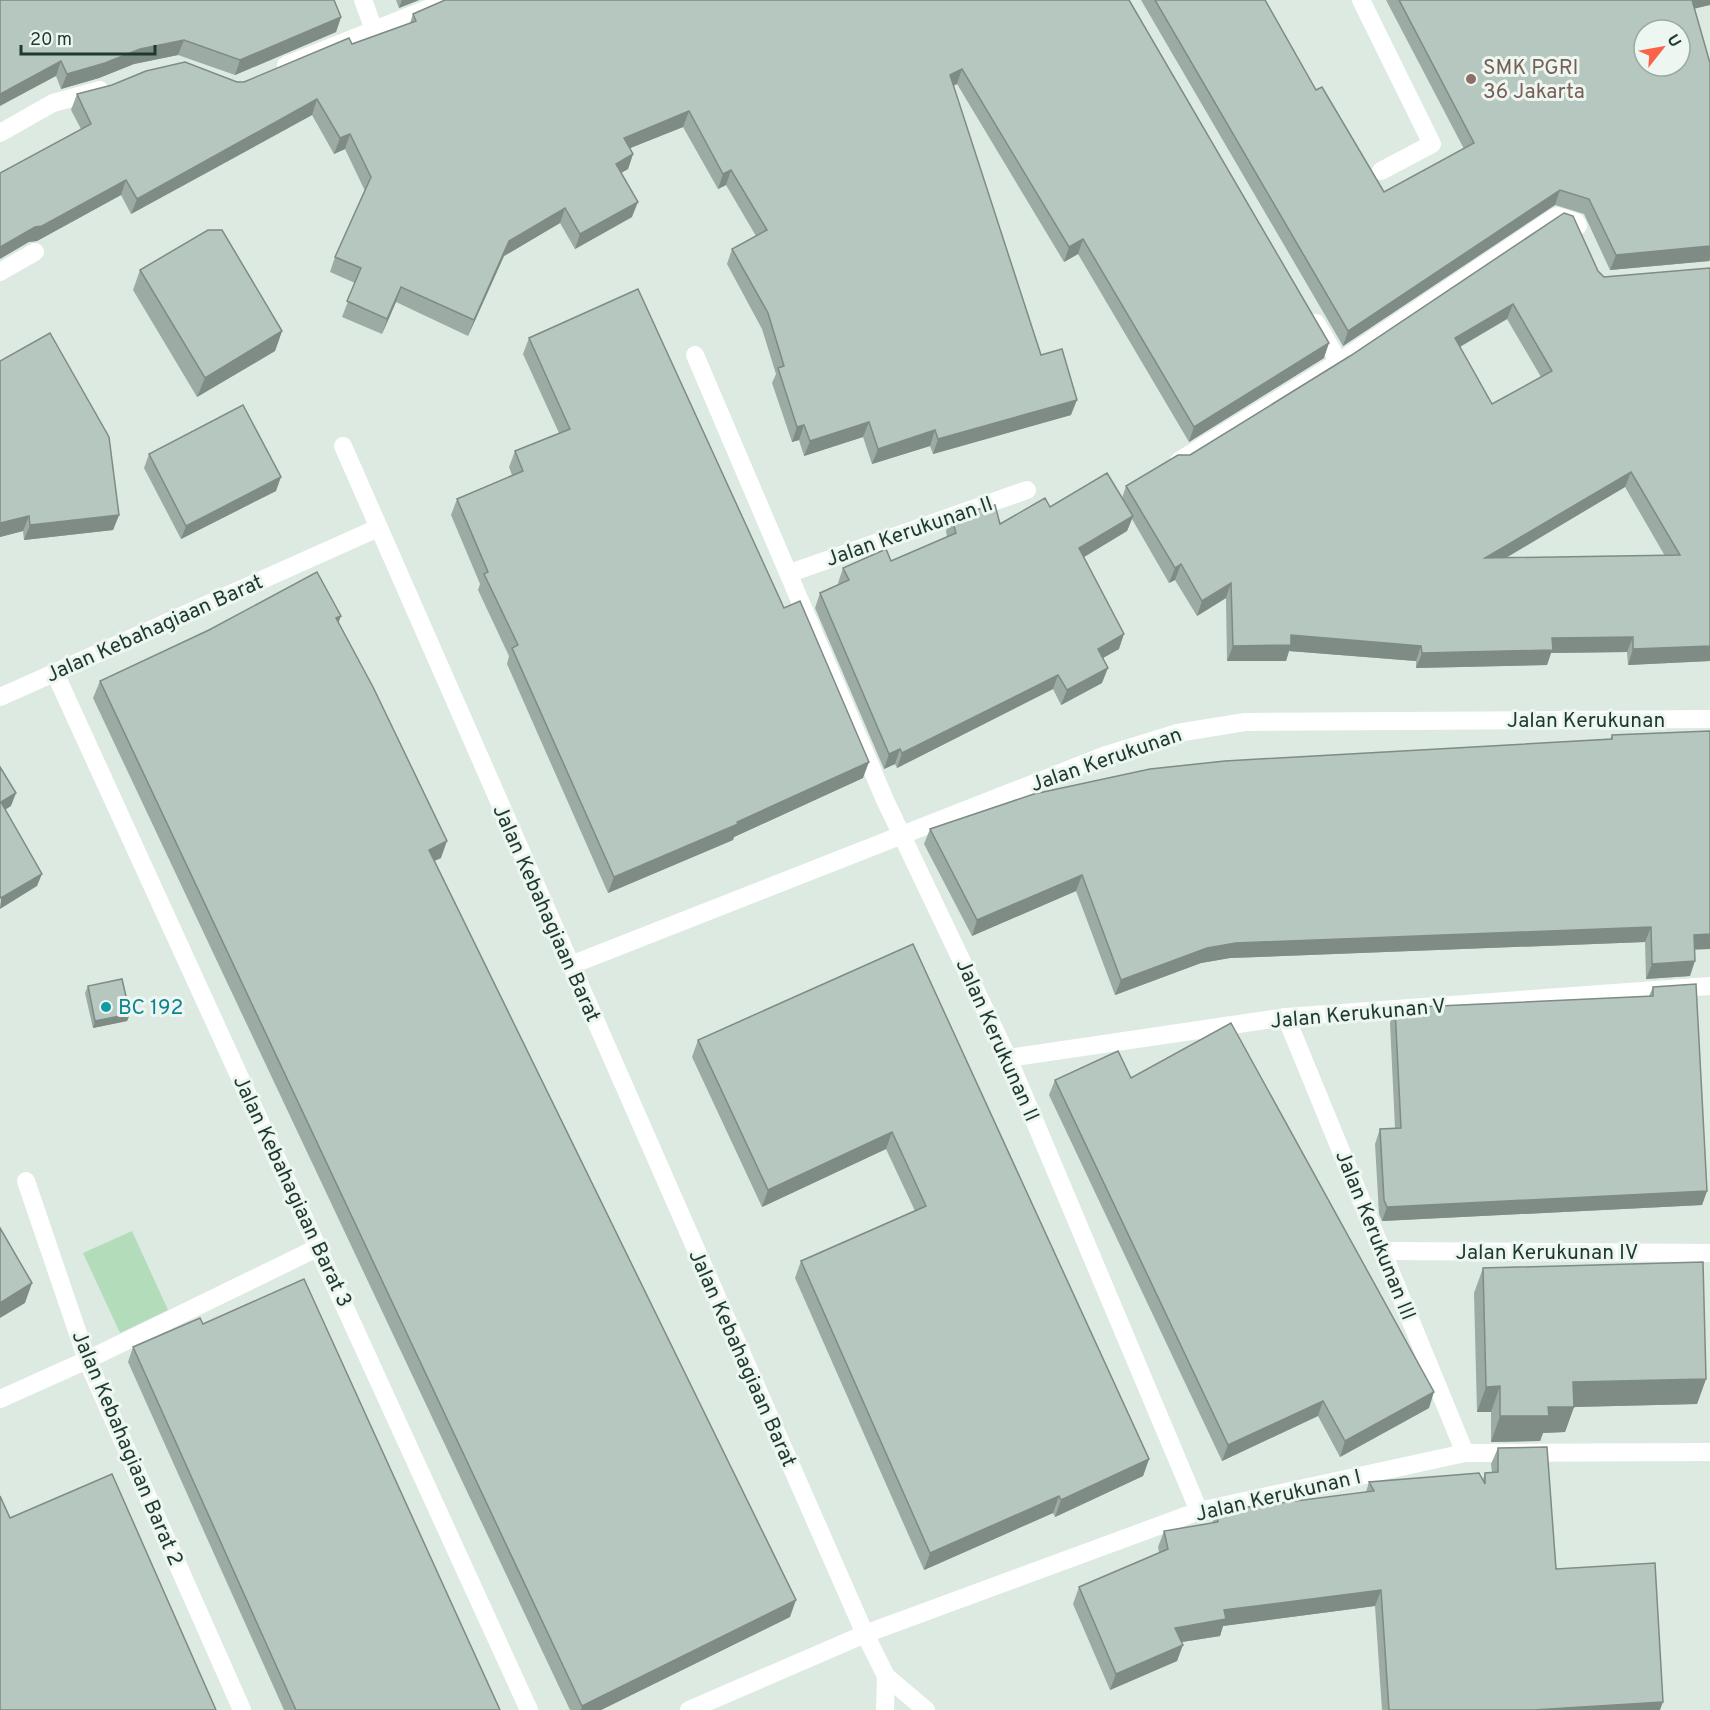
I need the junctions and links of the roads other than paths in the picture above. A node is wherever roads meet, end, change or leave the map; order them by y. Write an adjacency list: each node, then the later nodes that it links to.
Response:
1 (363, 0): 4 (street)
2 (450, 0): 4 (street)
3 (1361, 0): 8 (street)
4 (374, 30): 5 (street)
5 (267, 73)
6 (120, 82): 7 (street)
7 (0, 133)
8 (1381, 171)
9 (1585, 242): 14 (street)
10 (35, 252): 11 (street)
11 (0, 272)
12 (1309, 310): 14 (street)
13 (695, 355): 19 (street, Jalan Kerukunan II)
14 (1339, 362): 16 (street)
15 (343, 446): 18 (street)
16 (1179, 460)
17 (1027, 490): 19 (street, Jalan Kerukunan II)
18 (378, 528): 20 (street, Jalan Kebahagiaan Barat); 24 (street, Jalan Kebahagiaan Barat)
19 (790, 573): 23 (street, Jalan Kerukunan II)
20 (55, 673): 21 (street, Jalan Kebahagiaan Barat); 29 (street, Jalan Kebahagiaan Barat 3)
21 (0, 697)
22 (1710, 719): 23 (street, Jalan Kerukunan)
23 (903, 834): 24 (street, Jalan Kerukunan); 27 (street, Jalan Kerukunan II)
24 (570, 965): 37 (street, Jalan Kebahagiaan Barat)
25 (1710, 986): 26 (street, Jalan Kerukunan V)
26 (1286, 1017): 27 (street, Jalan Kerukunan V); 30 (street, Jalan Kerukunan III)
27 (1008, 1058): 36 (street, Jalan Kerukunan II)
28 (26, 1180): 32 (street, Jalan Kebahagiaan Barat 2)
29 (319, 1247): 32 (street); 40 (street, Jalan Kebahagiaan Barat 3)
30 (1383, 1251): 31 (street, Jalan Kerukunan IV); 35 (street, Jalan Kerukunan III)
31 (1710, 1253)
32 (87, 1360): 33 (street); 39 (street, Jalan Kebahagiaan Barat 2)
33 (0, 1399)
34 (1710, 1452): 35 (street, Jalan Kerukunan I)
35 (1465, 1453): 36 (street, Jalan Kerukunan I)
36 (1199, 1511): 37 (street, Jalan Kerukunan I)
37 (865, 1634): 38 (street, Jalan Kebahagiaan Barat); 41 (street, Jalan Kerukunan I)
38 (886, 1676): 42 (street, Jalan Kebahagiaan Barat); 43 (street, Jalan Kebahagiaan Barat)
39 (242, 1710)
40 (529, 1710)
41 (689, 1710)
42 (885, 1710)
43 (926, 1710)

